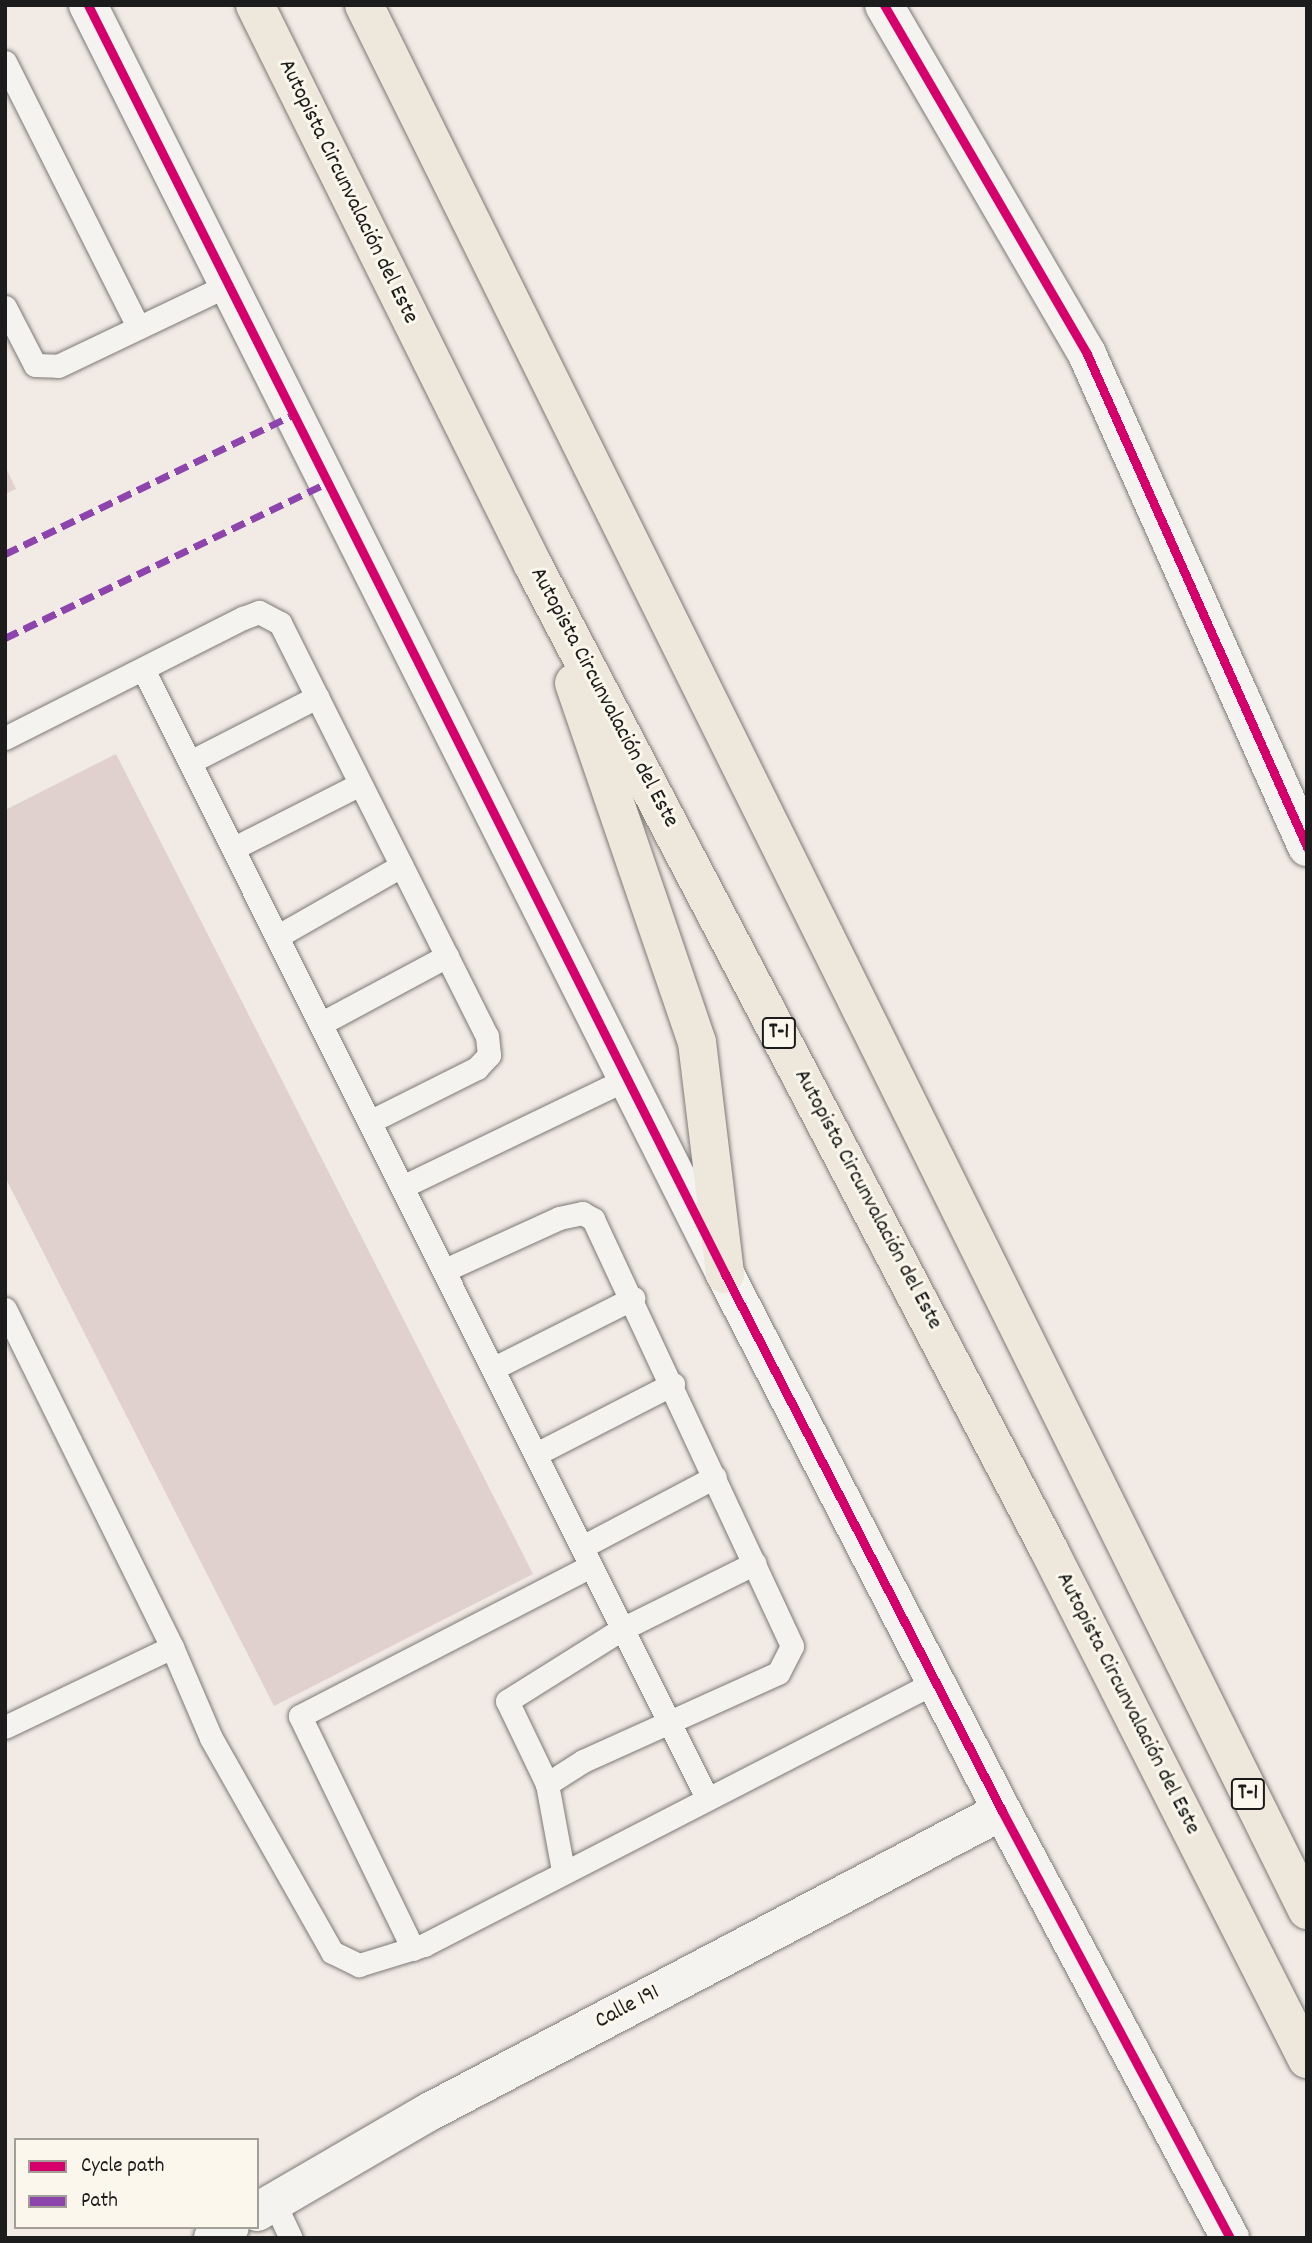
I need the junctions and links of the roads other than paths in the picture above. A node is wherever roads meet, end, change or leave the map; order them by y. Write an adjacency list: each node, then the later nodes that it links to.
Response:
1 (88, 5): 6 (street)
2 (255, 5): 9 (highway, Autopista Circunvalación del Este / T-1)
3 (364, 5): 43 (highway, T-1)
4 (884, 5): 15 (street)
5 (5, 62): 8 (lane)
6 (228, 285): 8 (lane); 21 (street)
7 (5, 307): 8 (lane)
8 (138, 327)
9 (533, 565): 25 (highway); 45 (highway, Autopista Circunvalación del Este / T-1)
10 (144, 671): 11 (lane); 12 (lane); 13 (lane)
11 (317, 697): 13 (lane); 14 (lane)
12 (5, 737)
13 (190, 762): 16 (lane)
14 (360, 784): 16 (lane); 17 (lane)
15 (1307, 847)
16 (234, 848): 18 (lane)
17 (401, 866): 18 (lane); 19 (lane)
18 (278, 936): 20 (lane)
19 (446, 956): 20 (lane); 22 (lane)
20 (322, 1023): 22 (lane)
21 (626, 1079): 23 (lane); 25 (street)
22 (370, 1121): 23 (lane)
23 (404, 1186): 24 (lane)
24 (445, 1270): 26 (lane); 28 (lane)
25 (725, 1274): 36 (street)
26 (633, 1298): 28 (lane); 29 (lane)
27 (5, 1310): 35 (lane)
28 (494, 1368): 30 (lane)
29 (673, 1384): 30 (lane); 31 (lane)
30 (536, 1454): 32 (lane)
31 (715, 1477): 32 (lane); 33 (lane)
32 (586, 1556): 34 (lane); 44 (lane)
33 (755, 1563): 34 (lane); 37 (lane)
34 (622, 1629): 37 (lane); 39 (lane)
35 (172, 1647): 38 (lane); 44 (lane)
36 (935, 1682): 40 (lane); 41 (street)
37 (668, 1723): 39 (lane); 40 (lane)
38 (5, 1727)
39 (547, 1784): 42 (lane)
40 (706, 1796): 42 (lane)
41 (1002, 1811): 46 (street, Calle 191); 48 (street)
42 (563, 1870): 44 (lane)
43 (1307, 1910)
44 (413, 1949)
45 (1307, 2059)
46 (266, 2207): 47 (lane)
47 (291, 2238)
48 (1230, 2238)

